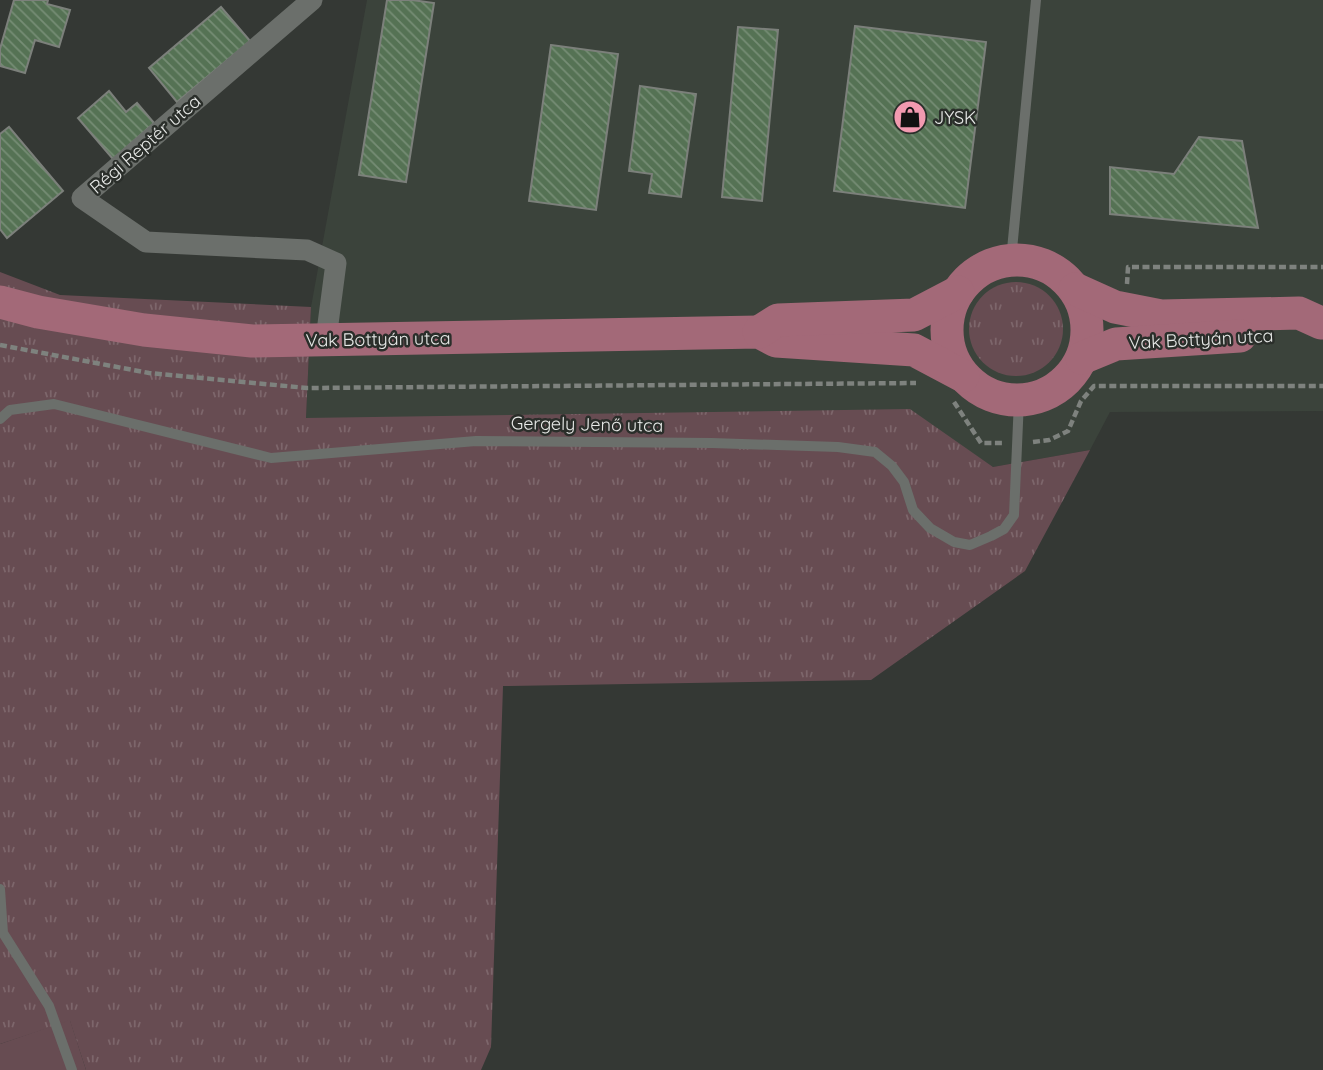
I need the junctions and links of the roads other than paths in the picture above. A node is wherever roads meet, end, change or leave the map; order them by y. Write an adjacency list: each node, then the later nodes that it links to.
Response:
1 (312, 0): 9 (street, Régi Reptér utca)
2 (1036, 0): 3 (lane)
3 (1012, 260): 4 (main road); 5 (main road)
4 (1074, 289): 7 (main road, Vak Bottyán utca); 10 (main road)
5 (958, 292): 8 (main road, Vak Bottyán utca); 11 (main road)
6 (0, 302): 9 (main road, Vak Bottyán utca)
7 (1322, 323): 10 (main road, Vak Bottyán utca)
8 (759, 332): 9 (main road, Vak Bottyán utca); 11 (main road, Vak Bottyán utca)
9 (326, 339)
10 (1082, 358): 12 (main road)
11 (955, 385): 12 (main road)
12 (1019, 400): 13 (lane, Gergely Jenő utca)
13 (0, 419)
14 (0, 889): 15 (lane)
15 (72, 1070)

